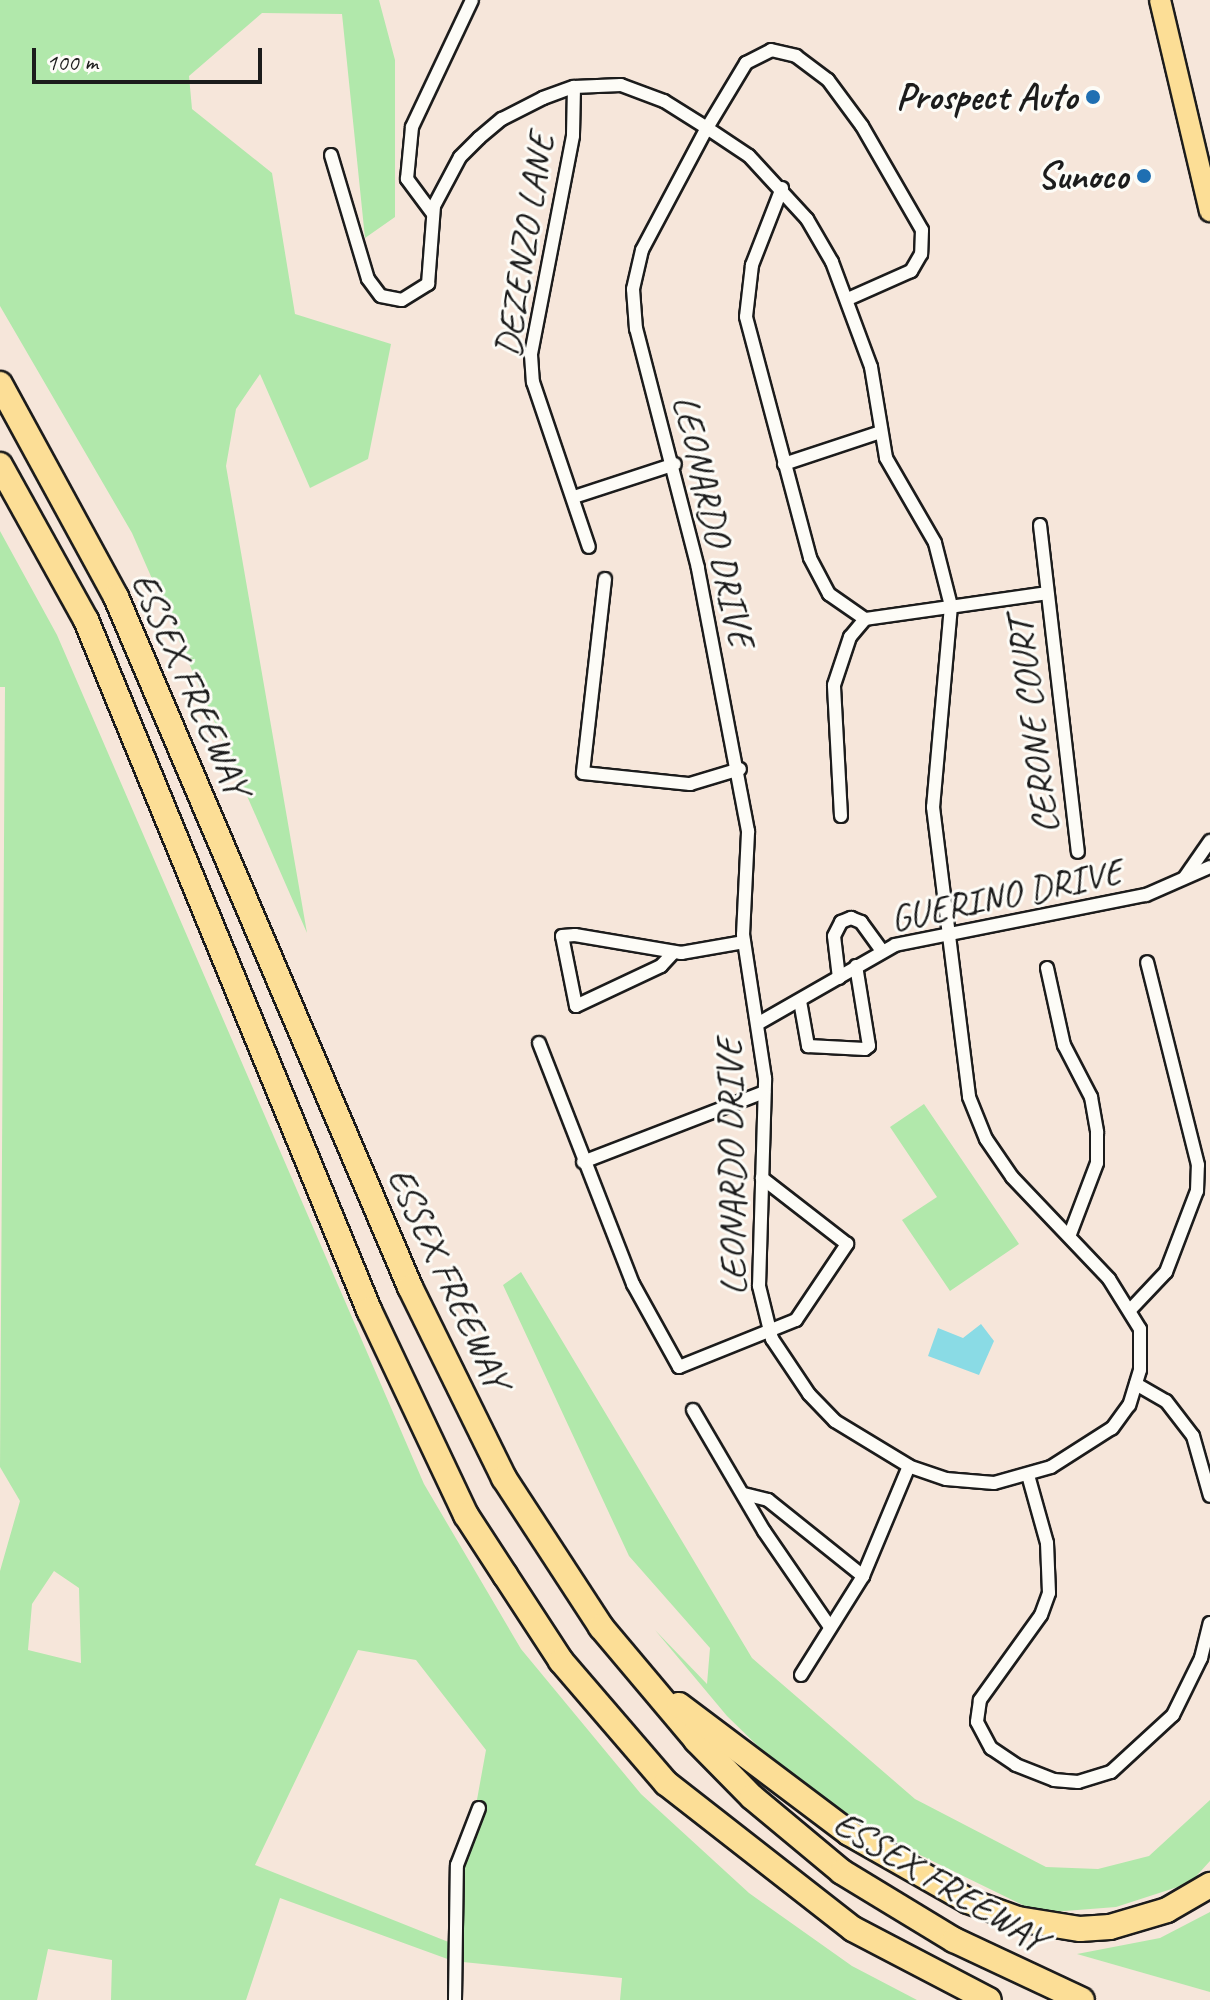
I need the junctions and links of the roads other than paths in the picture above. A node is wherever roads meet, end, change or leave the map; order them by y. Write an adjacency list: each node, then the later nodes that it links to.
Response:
1 (472, 0): 8 (street)
2 (1160, 0): 7 (main road)
3 (574, 87): 4 (street, LEONARDO DRIVE); 8 (street, LEONARDO DRIVE); 15 (street, DEZENZO LANE)
4 (707, 128): 6 (street, LEONARDO DRIVE); 9 (street); 12 (street, LEONARDO DRIVE)
5 (331, 155): 8 (street, LEONARDO DRIVE)
6 (782, 188): 9 (street, LEONARDO DRIVE); 13 (street)
7 (1210, 211)
8 (433, 214)
9 (848, 299): 11 (street, LEONARDO DRIVE)
10 (0, 384): 55 (highway, ESSEX FREEWAY)
11 (878, 433): 13 (street); 20 (street, LEONARDO DRIVE)
12 (675, 464): 15 (street); 22 (street, LEONARDO DRIVE)
13 (784, 464): 21 (street)
14 (0, 465): 58 (highway, ESSEX FREEWAY)
15 (574, 497): 17 (street, DEZENZO LANE)
16 (1040, 525): 19 (street)
17 (589, 547)
18 (605, 579): 22 (street)
19 (1047, 593): 20 (street, CERONE COURT); 25 (street, CERONE COURT)
20 (951, 606): 21 (street, CERONE COURT); 28 (street, LEONARDO DRIVE)
21 (865, 619): 23 (street)
22 (740, 769): 29 (street, LEONARDO DRIVE)
23 (841, 816)
24 (1210, 841): 27 (street)
25 (1078, 852)
26 (1210, 867): 27 (street, GUERINO DRIVE)
27 (1185, 877): 28 (street, GUERINO DRIVE)
28 (950, 933): 30 (street, GUERINO DRIVE); 42 (street, LEONARDO DRIVE)
29 (744, 942): 31 (street); 37 (street, LEONARDO DRIVE)
30 (882, 951): 33 (street, GUERINO DRIVE); 35 (street)
31 (674, 952): 31 (street)
32 (1147, 962): 43 (street)
33 (856, 966): 35 (street, GUERINO DRIVE); 36 (street)
34 (1047, 968): 42 (street)
35 (839, 978): 36 (street, GUERINO DRIVE)
36 (800, 1001): 37 (street, GUERINO DRIVE)
37 (759, 1023): 39 (street, LEONARDO DRIVE)
38 (539, 1043): 40 (street)
39 (764, 1092): 40 (street); 41 (street, LEONARDO DRIVE)
40 (583, 1162): 44 (street)
41 (762, 1178): 44 (street, LEONARDO DRIVE); 44 (street)
42 (1070, 1234): 43 (street, LEONARDO DRIVE)
43 (1131, 1309): 45 (street, LEONARDO DRIVE)
44 (769, 1331): 47 (street, LEONARDO DRIVE)
45 (1136, 1384): 48 (street, LEONARDO DRIVE); 50 (street)
46 (693, 1410): 49 (street)
47 (909, 1466): 48 (street, LEONARDO DRIVE); 51 (street)
48 (1028, 1475): 52 (street)
49 (744, 1494): 51 (street); 53 (street)
50 (1210, 1496)
51 (863, 1576): 53 (street)
52 (1210, 1623)
53 (830, 1627): 54 (street)
54 (801, 1675)
55 (647, 1681): 57 (highway); 62 (highway, ESSEX FREEWAY)
56 (479, 1808): 59 (street)
57 (1210, 1885)
58 (941, 1977): 60 (highway); 61 (highway, ESSEX FREEWAY)
59 (455, 2000)
60 (977, 2000)
61 (989, 2000)
62 (1082, 2000)

